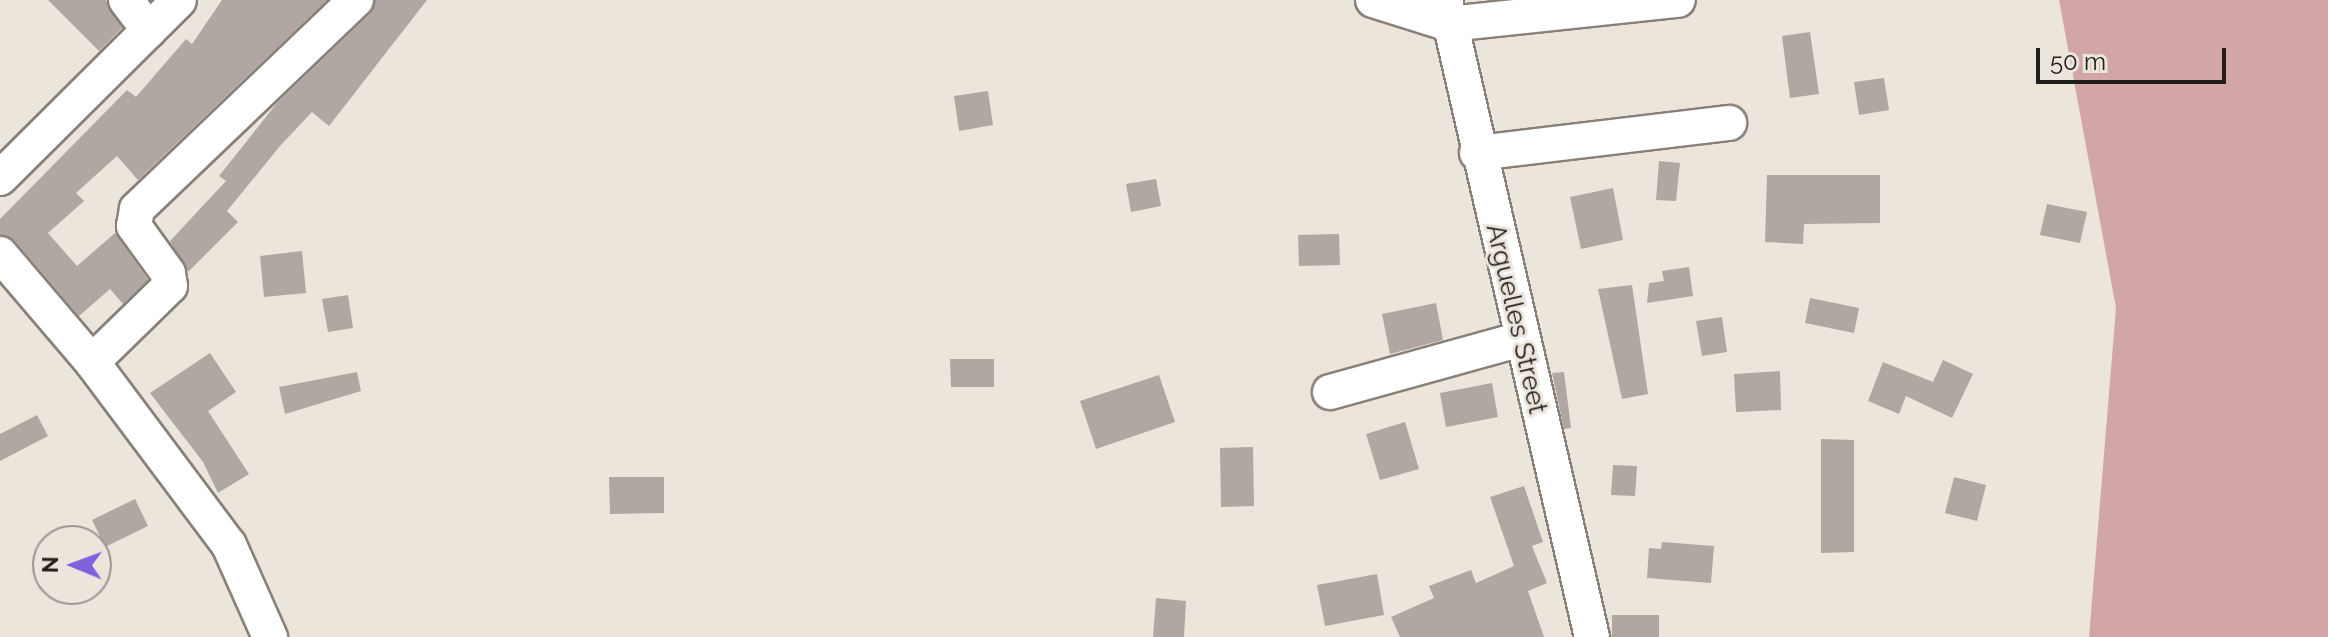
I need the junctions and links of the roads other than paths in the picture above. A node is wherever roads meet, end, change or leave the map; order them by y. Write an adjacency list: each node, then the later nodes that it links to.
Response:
1 (126, 0): 7 (street)
2 (179, 0): 7 (street)
3 (356, 0): 13 (street)
4 (1373, 0): 6 (street)
5 (1678, 0): 6 (street)
6 (1447, 12): 9 (street, Arguelles Street)
7 (149, 30): 10 (street)
8 (1729, 123): 9 (street)
9 (1477, 153): 12 (street, Arguelles Street)
10 (0, 178)
11 (0, 254): 13 (street)
12 (1521, 339): 14 (street); 16 (street, Arguelles Street)
13 (92, 362): 15 (street)
14 (1330, 392)
15 (270, 637)
16 (1592, 637)

